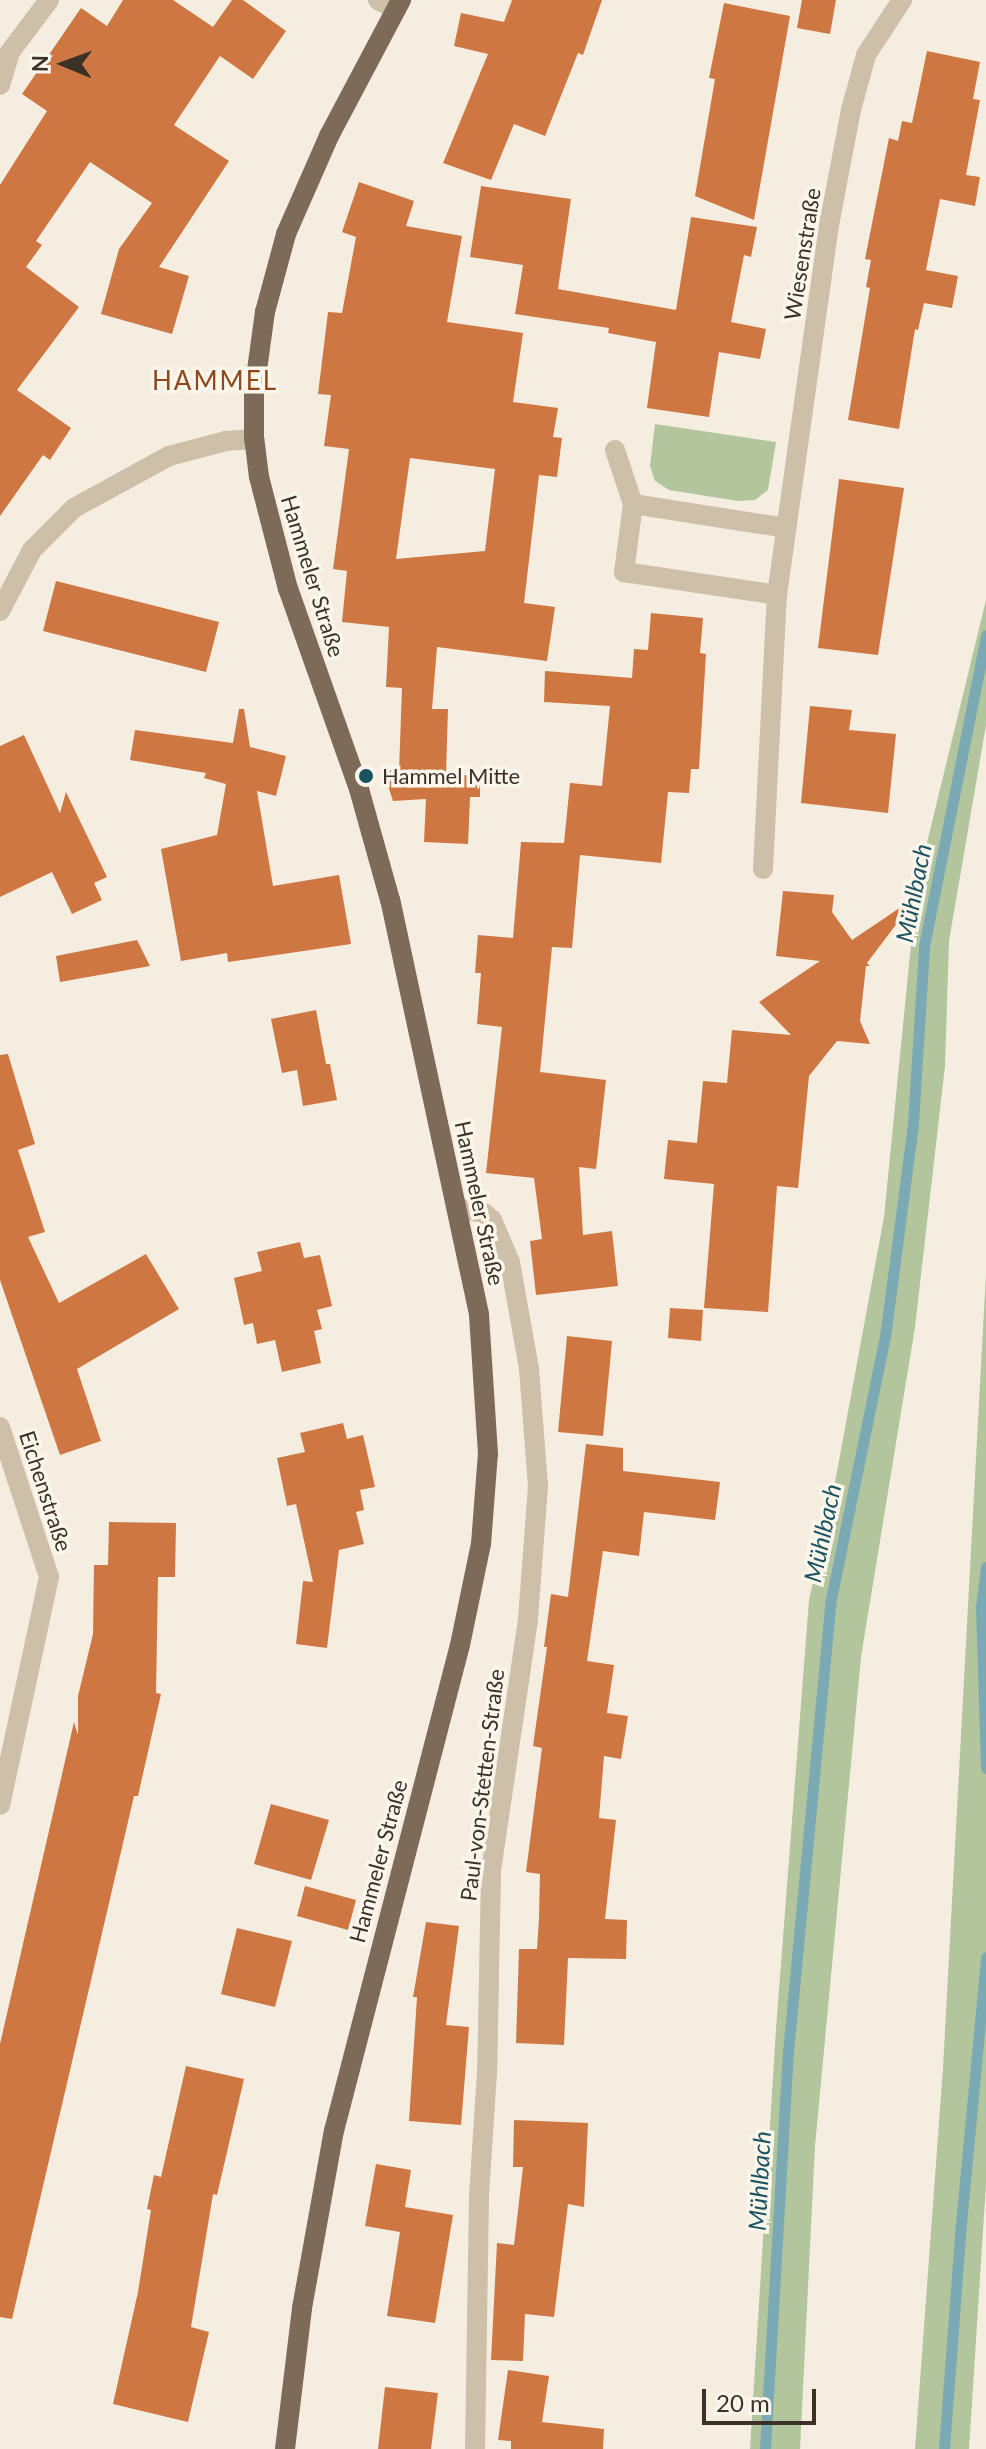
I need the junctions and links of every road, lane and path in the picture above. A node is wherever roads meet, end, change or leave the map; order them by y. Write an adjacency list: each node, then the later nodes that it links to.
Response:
1 (49, 0): 4 (street)
2 (902, 0): 8 (street, Wiesenstraße)
3 (392, 3): 5 (main road, Hammeler Straße)
4 (0, 85)
5 (254, 439): 10 (street); 12 (main road, Hammeler Straße)
6 (615, 450): 7 (street)
7 (633, 504): 8 (street); 9 (street)
8 (786, 528): 9 (street, Wiesenstraße)
9 (777, 595): 11 (street, Wiesenstraße)
10 (0, 611)
11 (763, 869)
12 (456, 1208): 15 (main road, Hammeler Straße); 16 (street, Paul-von-Stetten-Straße)
13 (0, 1427): 14 (street, Eichenstraße)
14 (0, 1805)
15 (285, 2449)
16 (475, 2449)

